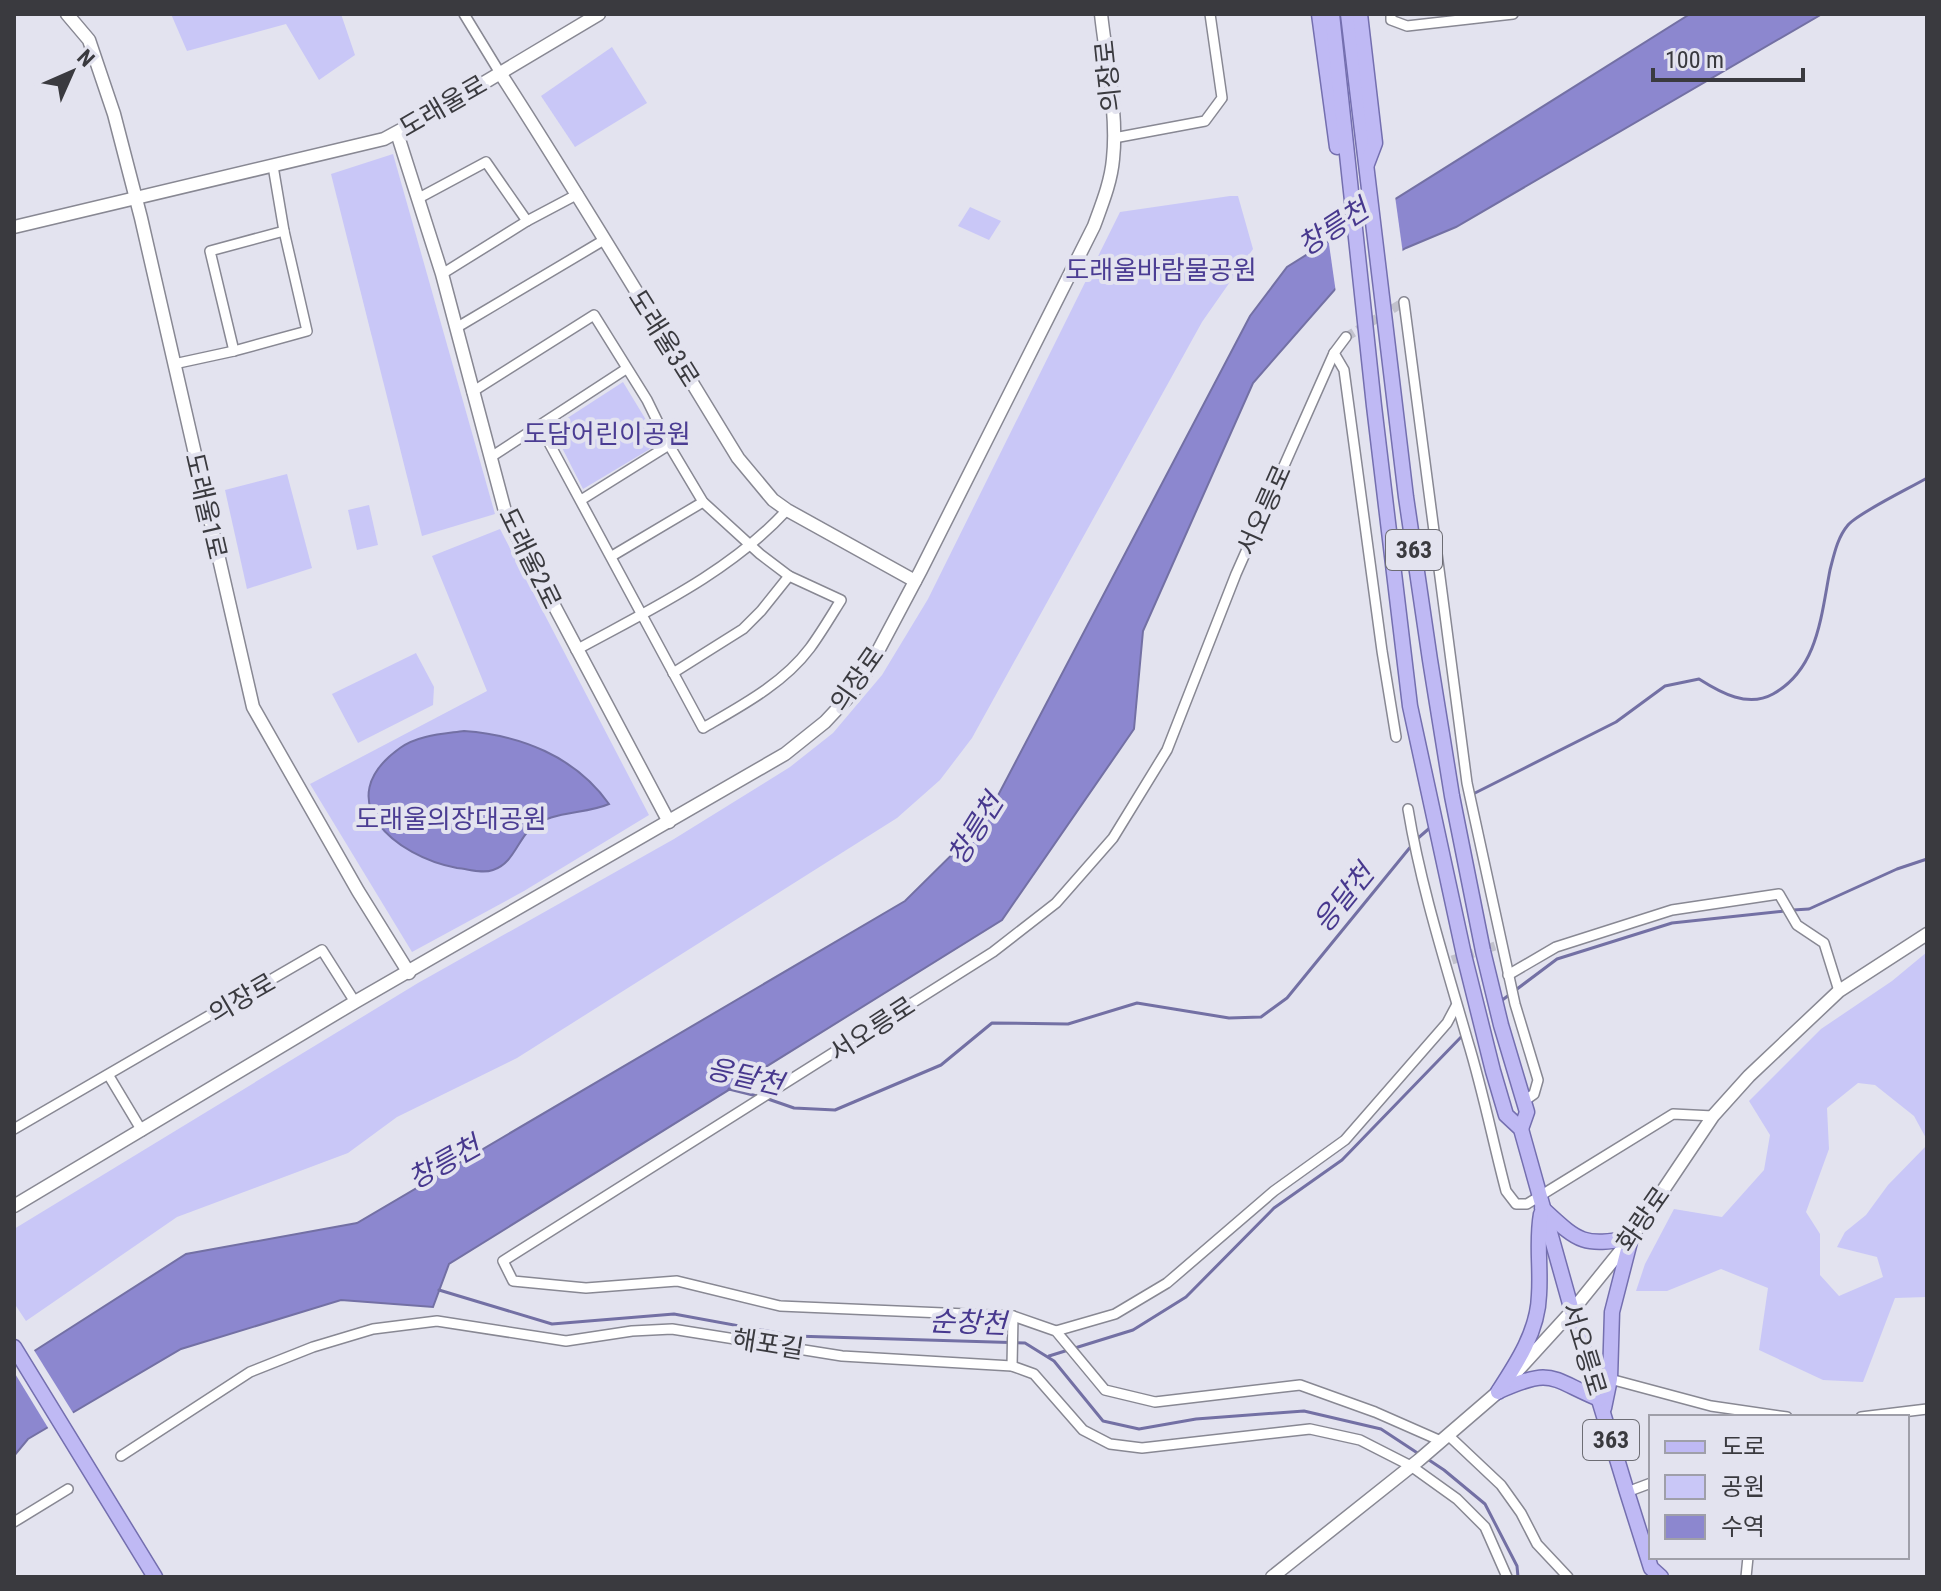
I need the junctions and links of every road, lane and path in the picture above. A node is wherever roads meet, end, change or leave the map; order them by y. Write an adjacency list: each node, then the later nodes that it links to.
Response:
1 (67, 14): 21 (street, 도래울1로)
2 (464, 14): 13 (street)
3 (599, 14): 13 (street, 도래울로)
4 (1101, 14): 15 (street, 의장로)
5 (1210, 14): 15 (street, 의장로)
6 (1319, 14): 18 (main road)
7 (1332, 14): 18 (main road, 363)
8 (1348, 14): 17 (main road, 363)
9 (1360, 14): 17 (main road)
10 (1391, 14): 12 (street)
11 (1513, 14): 12 (street)
12 (1456, 16)
13 (500, 73): 14 (street, 도래울로); 19 (street, 도래울3로)
14 (397, 133): 16 (street, 도래울로); 20 (street, 도래울2로)
15 (1114, 138): 44 (street, 의장로)
16 (273, 166): 21 (street, 도래울로); 24 (street)
17 (1367, 166): 58 (main road, 서오릉로 / 363)
18 (1348, 175): 61 (main road, 서오릉로 / 363)
19 (578, 194): 22 (street); 25 (street, 도래울3로)
20 (419, 198): 22 (street); 26 (street, 도래울2로)
21 (135, 199): 23 (street, 도래울로); 32 (street, 도래울1로)
22 (527, 221): 26 (street)
23 (14, 227)
24 (284, 231): 30 (street); 30 (street)
25 (604, 240): 28 (street); 40 (street, 도래울3로)
26 (442, 274): 28 (street, 도래울2로)
27 (1404, 302): 53 (street)
28 (456, 328): 34 (street, 도래울2로)
29 (1346, 337): 31 (street, 서오릉로)
30 (234, 351): 32 (street)
31 (1334, 353): 48 (street); 67 (street, 서오릉로)
32 (174, 364): 52 (street, 도래울1로)
33 (626, 369): 34 (street); 35 (street); 36 (street)
34 (472, 392): 37 (street, 도래울2로)
35 (540, 426): 37 (street); 38 (street)
36 (669, 445): 38 (street); 39 (street)
37 (491, 457): 46 (street, 도래울2로)
38 (581, 500): 42 (street)
39 (703, 502): 41 (street); 42 (street)
40 (787, 510): 41 (street); 44 (street, 도래울3로)
41 (750, 545): 43 (street); 45 (street)
42 (612, 556): 45 (street)
43 (789, 576): 47 (street); 47 (street)
44 (915, 581): 50 (street, 의장로)
45 (640, 615): 46 (street); 47 (street)
46 (576, 650): 50 (street, 도래울2로)
47 (673, 673)
48 (1396, 737)
49 (1408, 809): 56 (street)
50 (669, 822): 52 (street, 의장로)
51 (1924, 937): 54 (street, 화랑로)
52 (409, 973): 55 (street, 의장로)
53 (1509, 979): 54 (street); 58 (street)
54 (1839, 991): 59 (street, 화랑로)
55 (355, 1002): 57 (street, 의장로); 62 (street, 의장로)
56 (1456, 1006): 63 (street); 68 (street)
57 (109, 1076): 60 (street, 의장로); 62 (street)
58 (1524, 1101): 61 (main road, 서오릉로 / 363)
59 (1713, 1116): 63 (street); 65 (street, 화랑로)
60 (14, 1129)
61 (1521, 1129): 63 (main road, 서오릉로 / 363)
62 (142, 1131): 64 (street, 의장로)
63 (1540, 1202): 65 (main road); 66 (main road, 서오릉로 / 363); 72 (main road)
64 (14, 1206)
65 (1631, 1238): 66 (street, 화랑로); 71 (main road)
66 (1572, 1311): 72 (street, 화랑로); 73 (main road, 서오릉로 / 363)
67 (1012, 1321): 68 (street, 서오릉로); 70 (street)
68 (1058, 1334): 77 (street)
69 (14, 1347): 85 (main road)
70 (1012, 1362): 78 (street, 해포길); 79 (street, 해포길)
71 (1610, 1379): 73 (main road); 75 (street)
72 (1498, 1392): 73 (main road); 77 (street, 화랑로)
73 (1601, 1406): 82 (main road, 서오릉로 / 363)
74 (1927, 1409): 76 (street)
75 (1773, 1415)
76 (1878, 1415)
77 (1440, 1442): 79 (street, 화랑로); 88 (street)
78 (121, 1456)
79 (1415, 1463): 86 (street); 87 (street)
80 (1649, 1484): 82 (street)
81 (68, 1489): 83 (street)
82 (1627, 1492): 84 (main road, 서오릉로 / 363)
83 (14, 1522)
84 (1653, 1574)
85 (155, 1577)
86 (1272, 1577)
87 (1507, 1577)
88 (1568, 1577)

